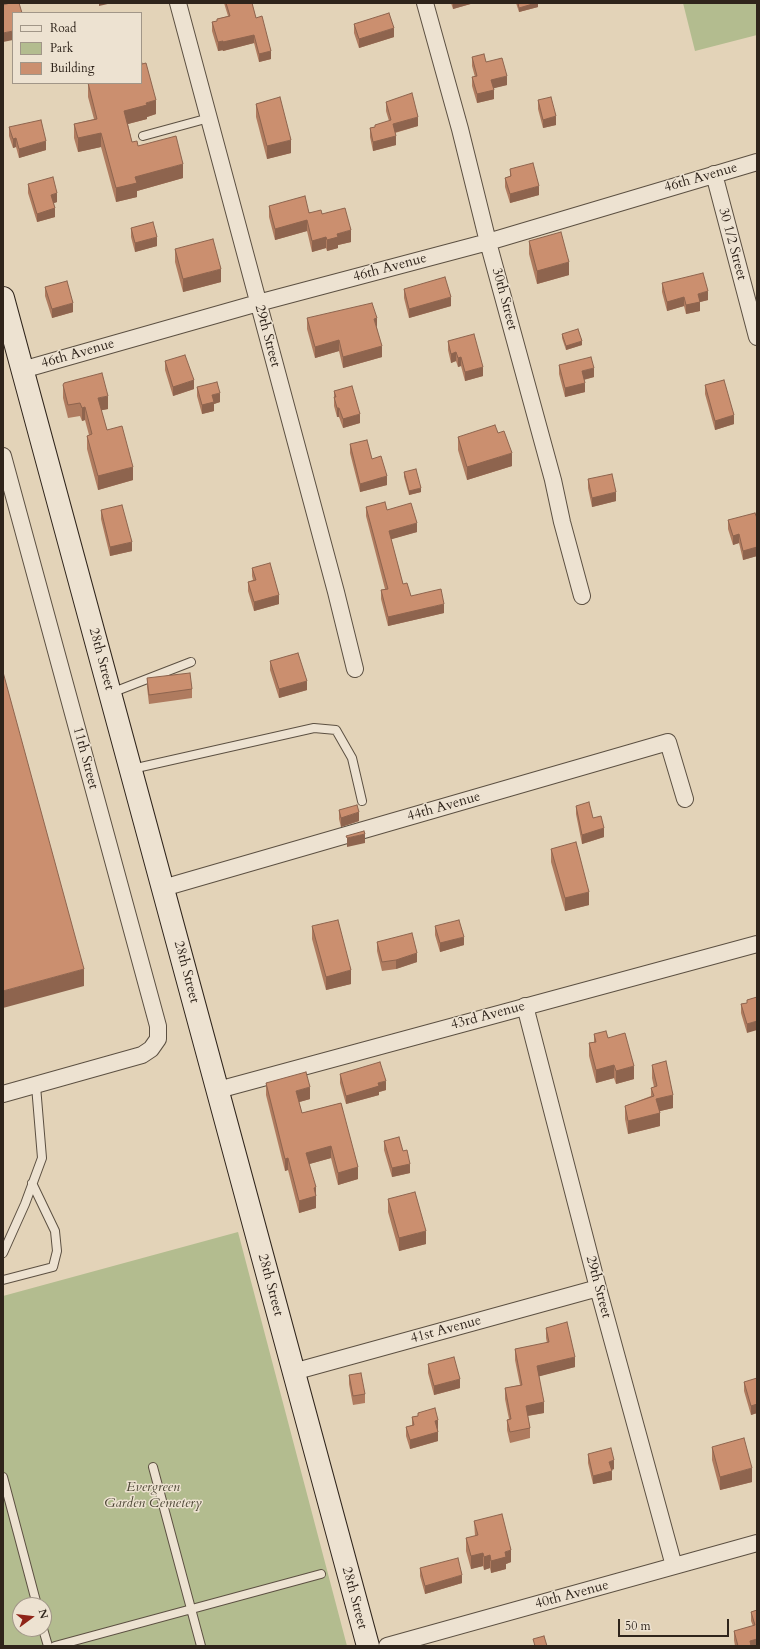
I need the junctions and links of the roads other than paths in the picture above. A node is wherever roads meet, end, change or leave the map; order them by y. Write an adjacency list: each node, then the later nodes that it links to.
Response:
1 (178, 3): 3 (street, 29th Street)
2 (425, 3): 7 (street, 30th Street)
3 (209, 118): 4 (lane); 9 (street, 29th Street)
4 (143, 136)
5 (757, 162): 6 (street, 46th Avenue)
6 (714, 174): 7 (street, 46th Avenue); 10 (street, 30 1/2 Street)
7 (488, 242): 9 (street, 46th Avenue); 13 (street, 30th Street)
8 (3, 298): 11 (main road, 28th Street)
9 (258, 302): 11 (street, 46th Avenue); 15 (street, 29th Street)
10 (757, 337)
11 (22, 370): 16 (main road, 28th Street)
12 (3, 456): 23 (street, 11th Street)
13 (582, 596)
14 (191, 662): 16 (lane)
15 (355, 669)
16 (110, 693): 17 (main road, 28th Street)
17 (131, 769): 19 (lane); 20 (main road, 28th Street)
18 (685, 799): 20 (street, 44th Avenue)
19 (362, 801)
20 (163, 888): 24 (main road, 28th Street)
21 (757, 944): 22 (street, 43rd Avenue)
22 (525, 1006): 24 (street, 43rd Avenue); 29 (street, 29th Street)
23 (36, 1086): 25 (street); 26 (lane)
24 (218, 1090): 30 (main road, 28th Street)
25 (3, 1094)
26 (32, 1183): 27 (lane); 28 (lane)
27 (3, 1253)
28 (3, 1280)
29 (598, 1288): 30 (street, 41st Avenue); 34 (street, 29th Street)
30 (293, 1372): 40 (main road, 28th Street)
31 (153, 1466): 37 (lane)
32 (3, 1477): 36 (lane)
33 (757, 1544): 34 (street, 40th Avenue)
34 (674, 1566): 41 (street, 40th Avenue)
35 (321, 1574): 37 (lane)
36 (35, 1597)
37 (191, 1609): 38 (lane); 39 (lane)
38 (55, 1646)
39 (201, 1646)
40 (368, 1646)
41 (386, 1646)

